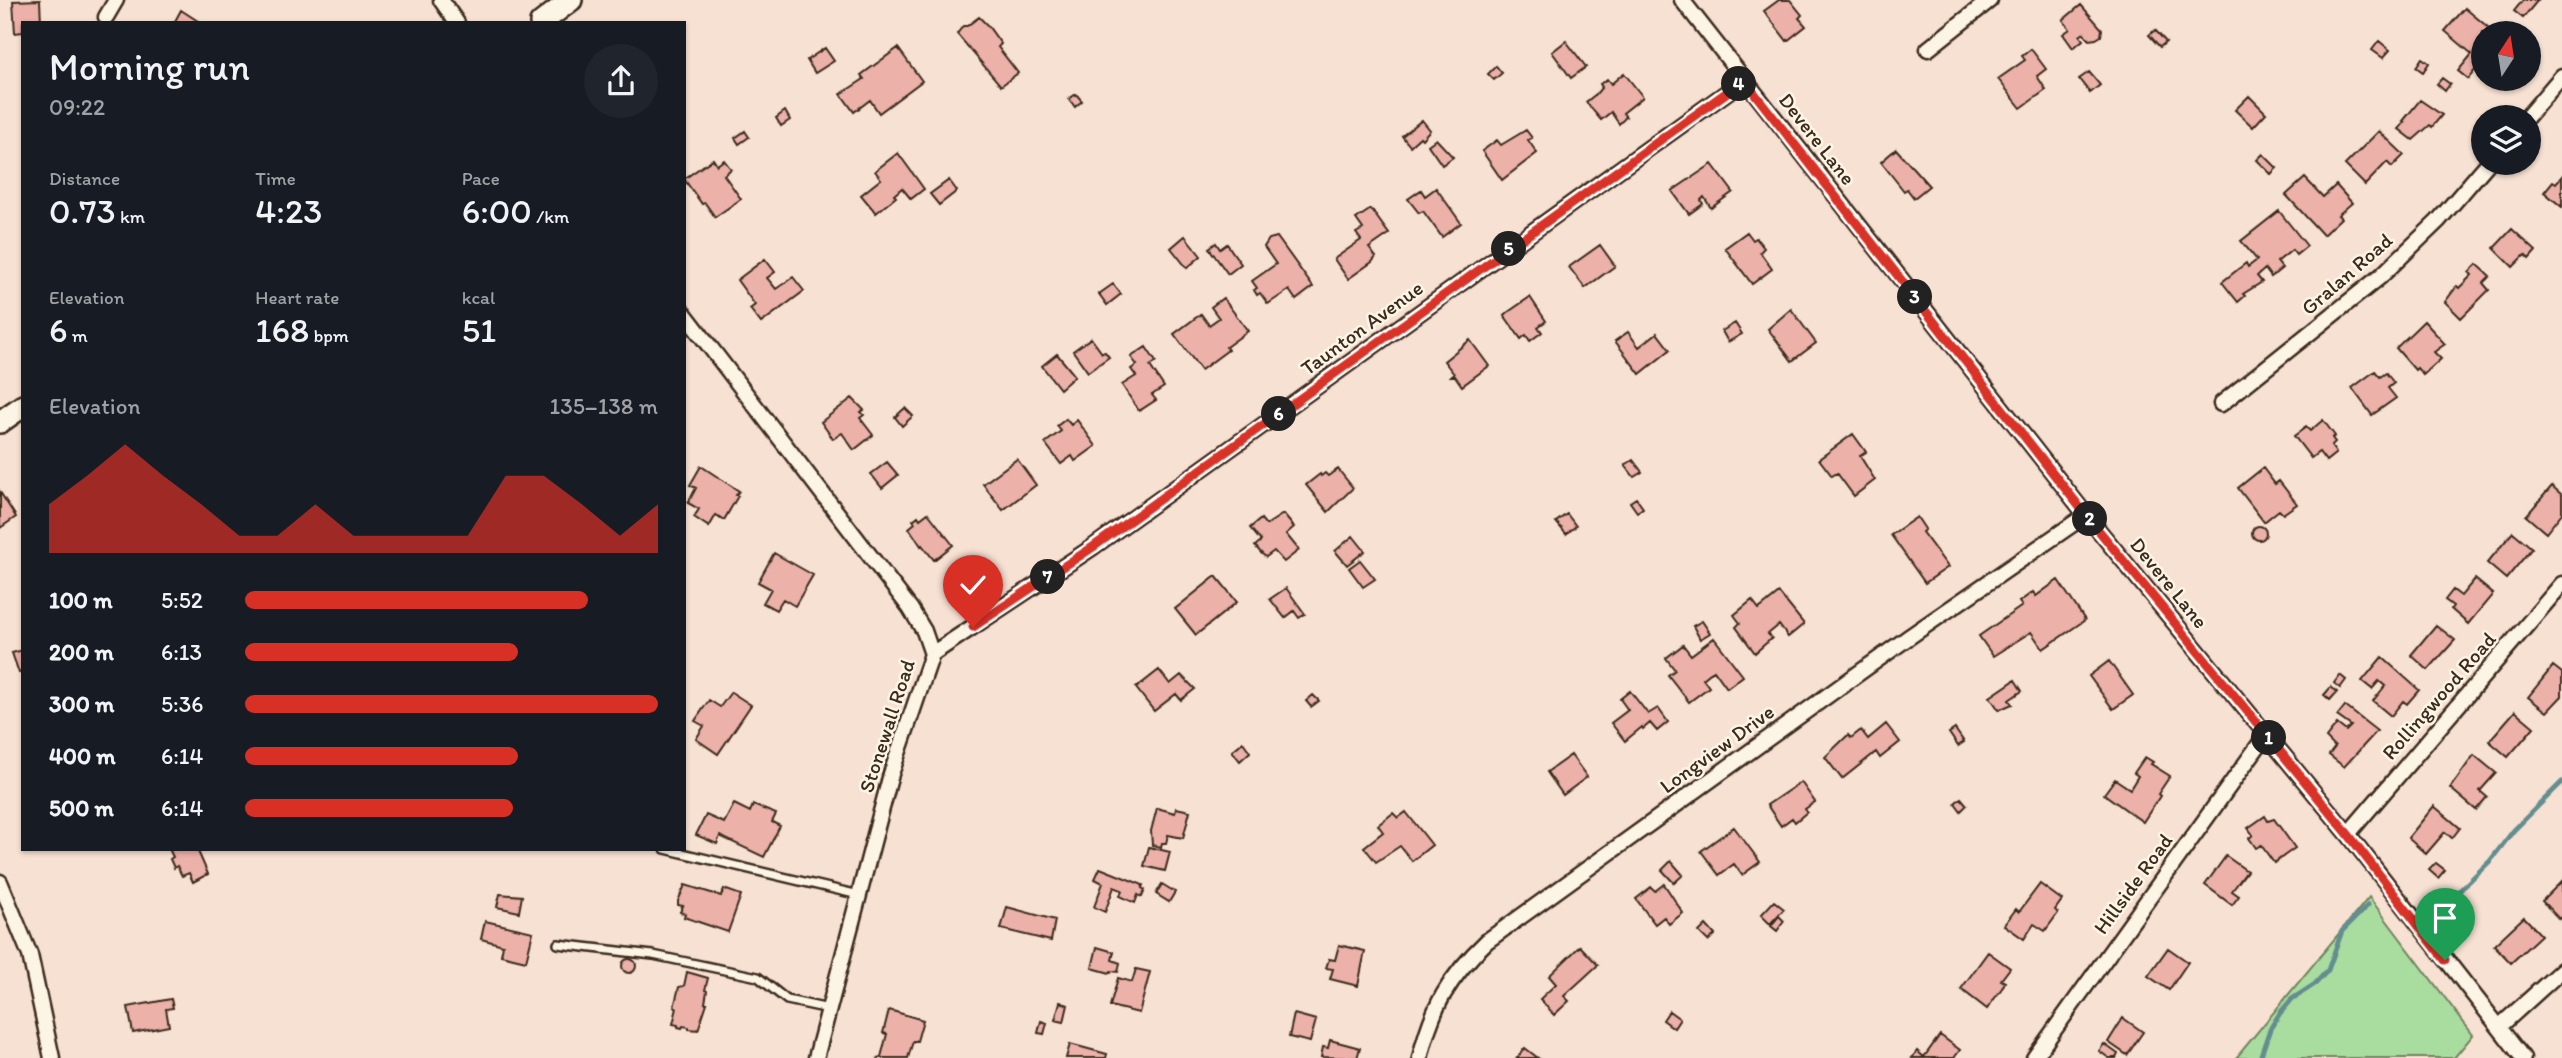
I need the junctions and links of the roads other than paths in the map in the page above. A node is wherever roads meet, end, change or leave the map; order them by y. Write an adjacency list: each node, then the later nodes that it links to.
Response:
1 (116, 0): 6 (street)
2 (441, 0): 7 (street)
3 (571, 0): 8 (street)
4 (1682, 0): 11 (street, Devere Lane)
5 (1990, 0): 9 (street)
6 (106, 17)
7 (456, 21)
8 (544, 21)
9 (1928, 49)
10 (2562, 76): 12 (street)
11 (1744, 80): 18 (street, Devere Lane); 20 (street, Taunton Avenue)
12 (2537, 105)
13 (2477, 175): 15 (street, Gralan Road)
14 (686, 316): 20 (street, Stonewall Road)
15 (2221, 404)
16 (21, 407): 17 (street)
17 (0, 422)
18 (2086, 515): 21 (street, Devere Lane); 32 (street, Longview Drive)
19 (2562, 584): 22 (street, Rollingwood Road)
20 (932, 654): 25 (street, Stonewall Road)
21 (2266, 735): 22 (street, Devere Lane); 33 (street, Hillside Road)
22 (2348, 834): 29 (street, Devere Lane)
23 (673, 851): 25 (lane)
24 (0, 882): 30 (street)
25 (860, 895): 28 (street, Stonewall Road)
26 (558, 944): 28 (lane)
27 (2562, 970): 29 (street)
28 (829, 1009): 31 (street, Stonewall Road)
29 (2499, 1027): 34 (street, Devere Lane)
30 (52, 1058)
31 (816, 1058)
32 (1420, 1058)
33 (2034, 1058)
34 (2523, 1058)

